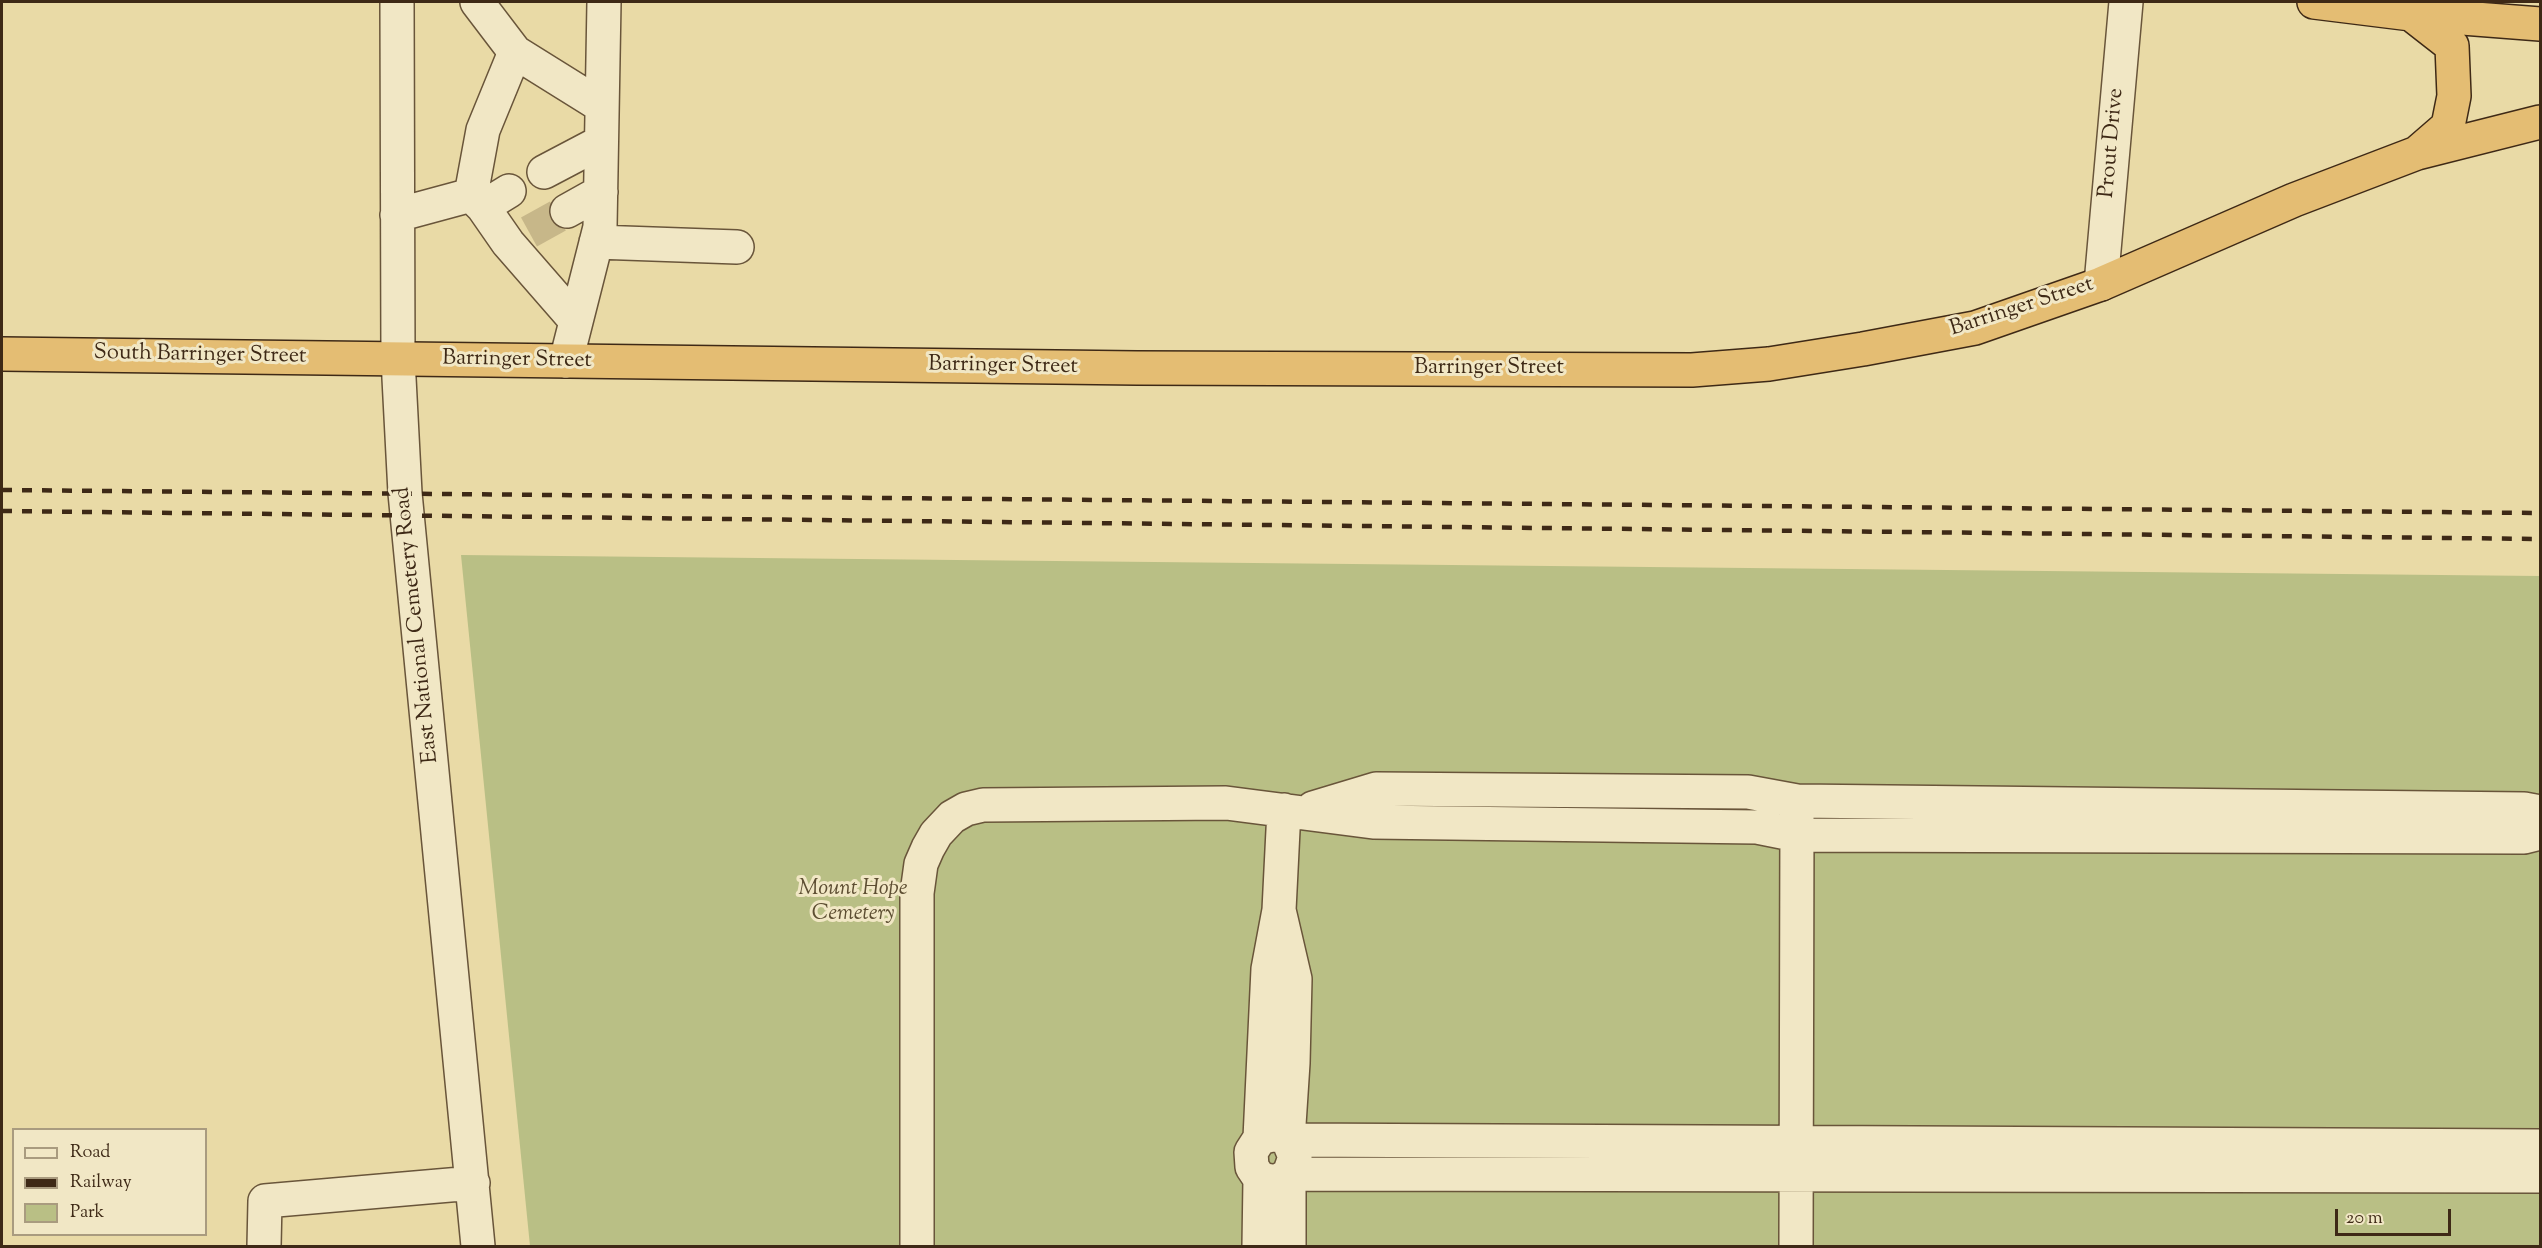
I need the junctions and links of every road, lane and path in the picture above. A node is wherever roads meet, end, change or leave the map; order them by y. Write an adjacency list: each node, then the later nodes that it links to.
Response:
1 (397, 2): 17 (street, East National Cemetery Road)
2 (477, 2): 8 (street)
3 (604, 2): 9 (street)
4 (2126, 2): 20 (street, Prout Drive)
5 (2314, 2): 6 (highway)
6 (2411, 14): 7 (highway); 12 (highway)
7 (2541, 24)
8 (515, 52): 9 (street); 15 (street)
9 (600, 105): 11 (street)
10 (2541, 122): 12 (highway, Barringer Street)
11 (601, 142): 13 (street); 14 (street)
12 (2417, 153): 20 (highway, Barringer Street)
13 (544, 172)
14 (601, 192): 16 (street); 18 (street)
15 (488, 197): 17 (street); 21 (street)
16 (567, 211)
17 (397, 215): 23 (street, East National Cemetery Road)
18 (596, 242): 19 (street); 21 (street)
19 (737, 248)
20 (2101, 284): 24 (highway, Barringer Street)
21 (576, 321): 24 (street)
22 (2, 354): 23 (highway, South Barringer Street)
23 (398, 359): 24 (highway, Barringer Street); 36 (street, East National Cemetery Road)
24 (566, 361)
25 (1797, 801): 26 (street); 27 (street); 29 (street)
26 (1293, 811): 29 (street); 30 (street); 39 (street)
27 (2541, 812)
28 (2541, 833): 29 (street)
29 (1797, 835): 31 (street)
30 (1274, 1139): 31 (street); 34 (street)
31 (1796, 1142): 32 (street); 33 (street)
32 (2541, 1146)
33 (1796, 1175): 34 (street); 35 (street); 42 (street)
34 (1274, 1176): 40 (street); 41 (street)
35 (2541, 1176)
36 (473, 1183): 37 (street); 38 (street, East National Cemetery Road)
37 (264, 1246)
38 (478, 1246)
39 (917, 1246)
40 (1259, 1246)
41 (1289, 1246)
42 (1796, 1246)

